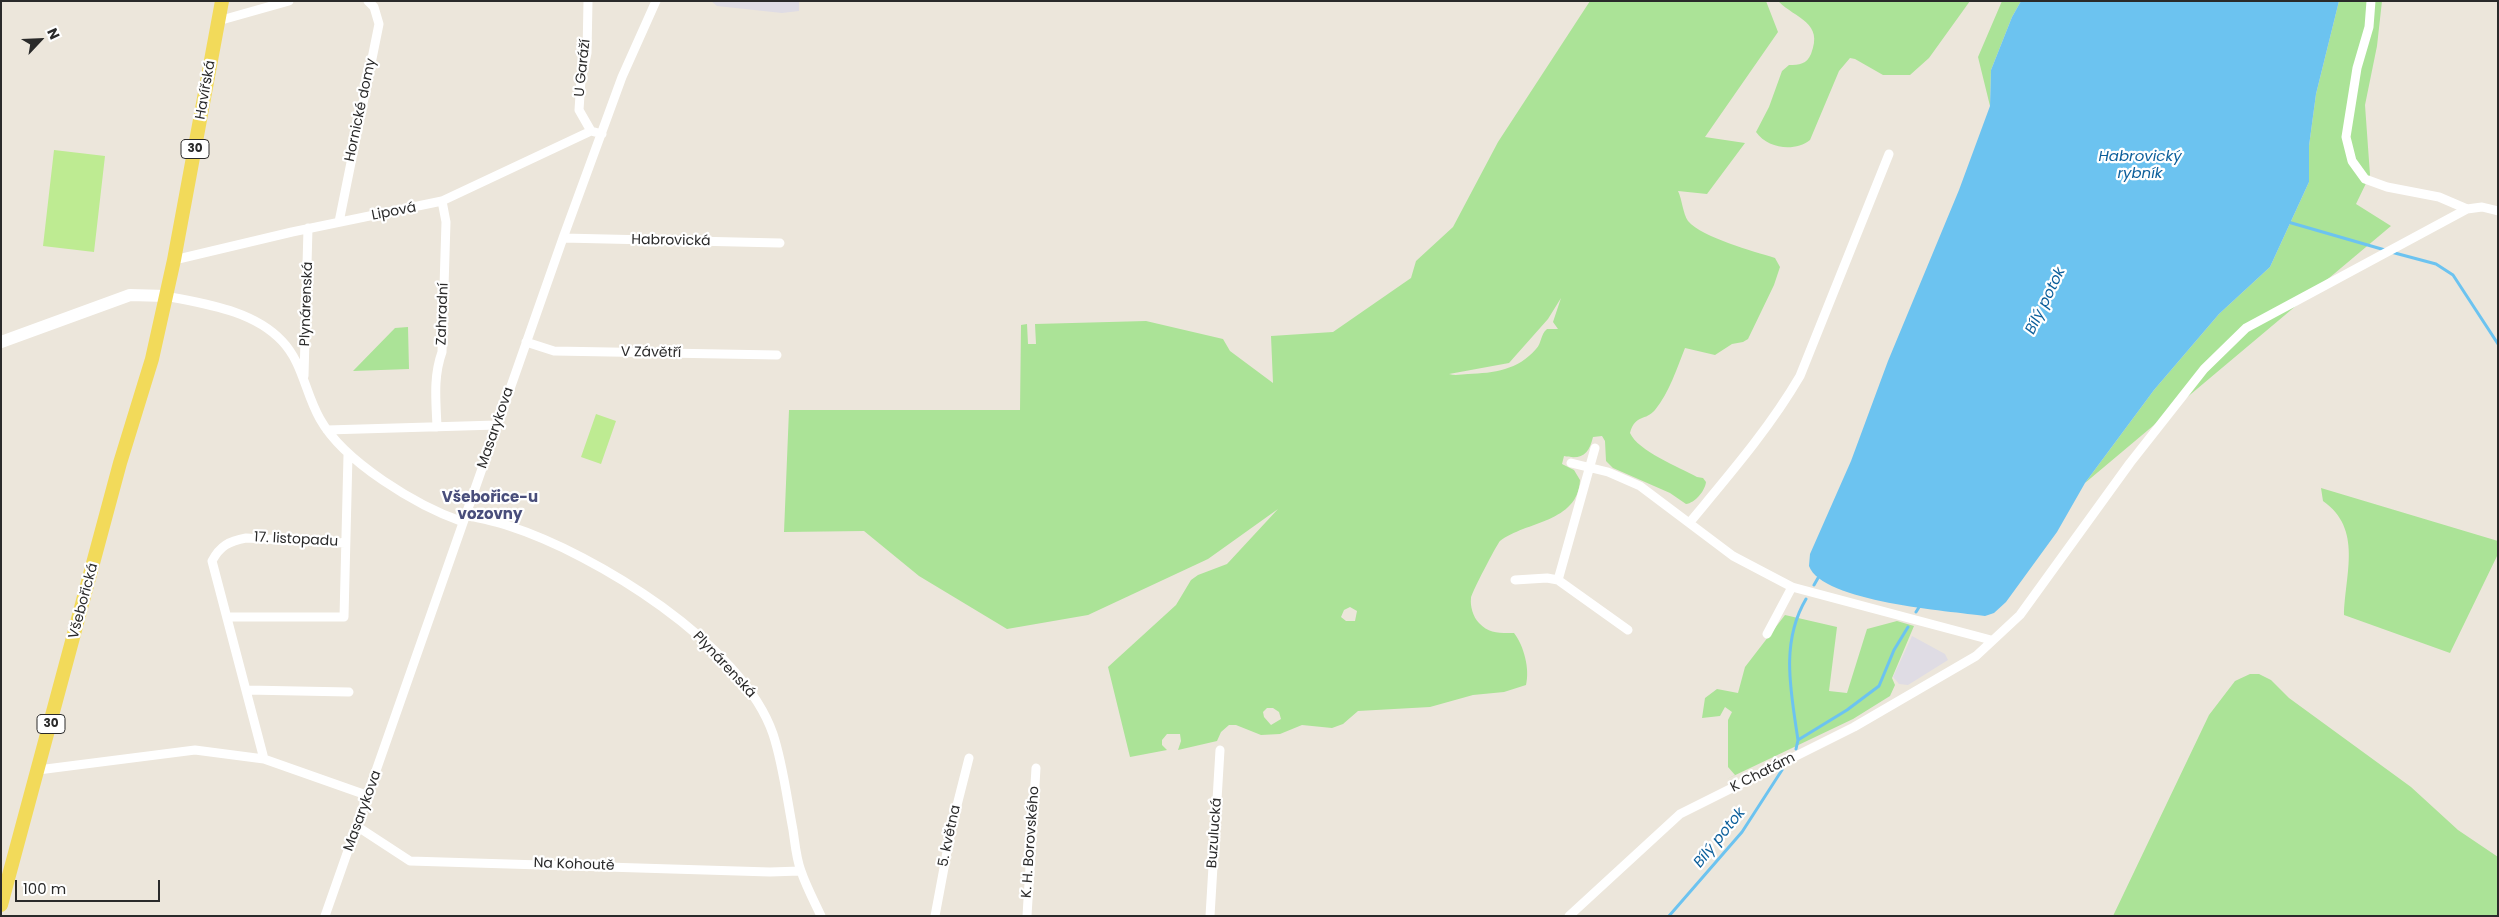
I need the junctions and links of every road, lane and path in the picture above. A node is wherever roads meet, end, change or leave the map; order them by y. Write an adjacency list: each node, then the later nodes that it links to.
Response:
1 (222, 1): 7 (main road, Havířská / 30)
2 (289, 1): 7 (street)
3 (368, 1): 14 (street, Hornické domy)
4 (588, 1): 8 (street, U Garáží)
5 (656, 1): 9 (street, Masarykova)
6 (2371, 1): 12 (street)
7 (218, 21): 18 (main road, Havířská / 30)
8 (591, 131): 9 (street); 11 (street, Lipová)
9 (602, 134): 16 (street, Masarykova)
10 (1889, 154): 32 (street)
11 (442, 201): 14 (street, Lipová); 25 (street, Zahradní)
12 (2467, 208): 13 (street); 40 (street, K Chatám)
13 (2498, 211)
14 (339, 222): 15 (street, Lipová)
15 (308, 228): 18 (street, Lipová); 23 (street, Plynárenská)
16 (563, 238): 17 (street, Habrovická); 21 (street, Masarykova)
17 (780, 243)
18 (174, 260): 19 (main road, Havířská / 30)
19 (166, 296): 20 (street); 23 (street, Plynárenská); 47 (main road, Všebořická / 30)
20 (1, 342)
21 (526, 342): 22 (street, V Závětří); 24 (street, Masarykova)
22 (777, 355)
23 (304, 379): 26 (street, Plynárenská)
24 (496, 425): 25 (street); 31 (street, Masarykova)
25 (437, 427): 26 (street)
26 (327, 430): 28 (street, Plynárenská)
27 (1595, 448): 30 (street)
28 (348, 454): 31 (street, Plynárenská); 33 (street)
29 (1571, 463): 30 (street)
30 (1590, 466): 32 (street); 35 (street)
31 (464, 518): 48 (street, Masarykova); 50 (street, Plynárenská)
32 (1690, 522): 36 (street)
33 (346, 543): 37 (street, 17. listopadu); 37 (street, 17. listopadu)
34 (1515, 580): 35 (street)
35 (1558, 580): 38 (street)
36 (1792, 587): 39 (street); 40 (street)
37 (227, 617): 41 (street, 17. listopadu)
38 (1628, 630)
39 (1767, 634)
40 (1991, 640): 57 (street, K Chatám)
41 (247, 690): 42 (street); 45 (street, 17. listopadu)
42 (349, 692)
43 (1220, 750): 56 (street, Buzulucká)
44 (969, 758): 54 (street, 5. května)
45 (264, 759): 47 (street); 48 (street)
46 (1036, 768): 55 (street, K. H. Borovského)
47 (38, 770): 51 (main road, Všebořická / 30)
48 (369, 796): 49 (street, Masarykova)
49 (358, 827): 50 (street, Na Kohoutě); 52 (street, Masarykova)
50 (800, 870): 53 (street, Plynárenská)
51 (1, 905)
52 (326, 916)
53 (821, 916)
54 (935, 916)
55 (1027, 916)
56 (1210, 916)
57 (1569, 916)

